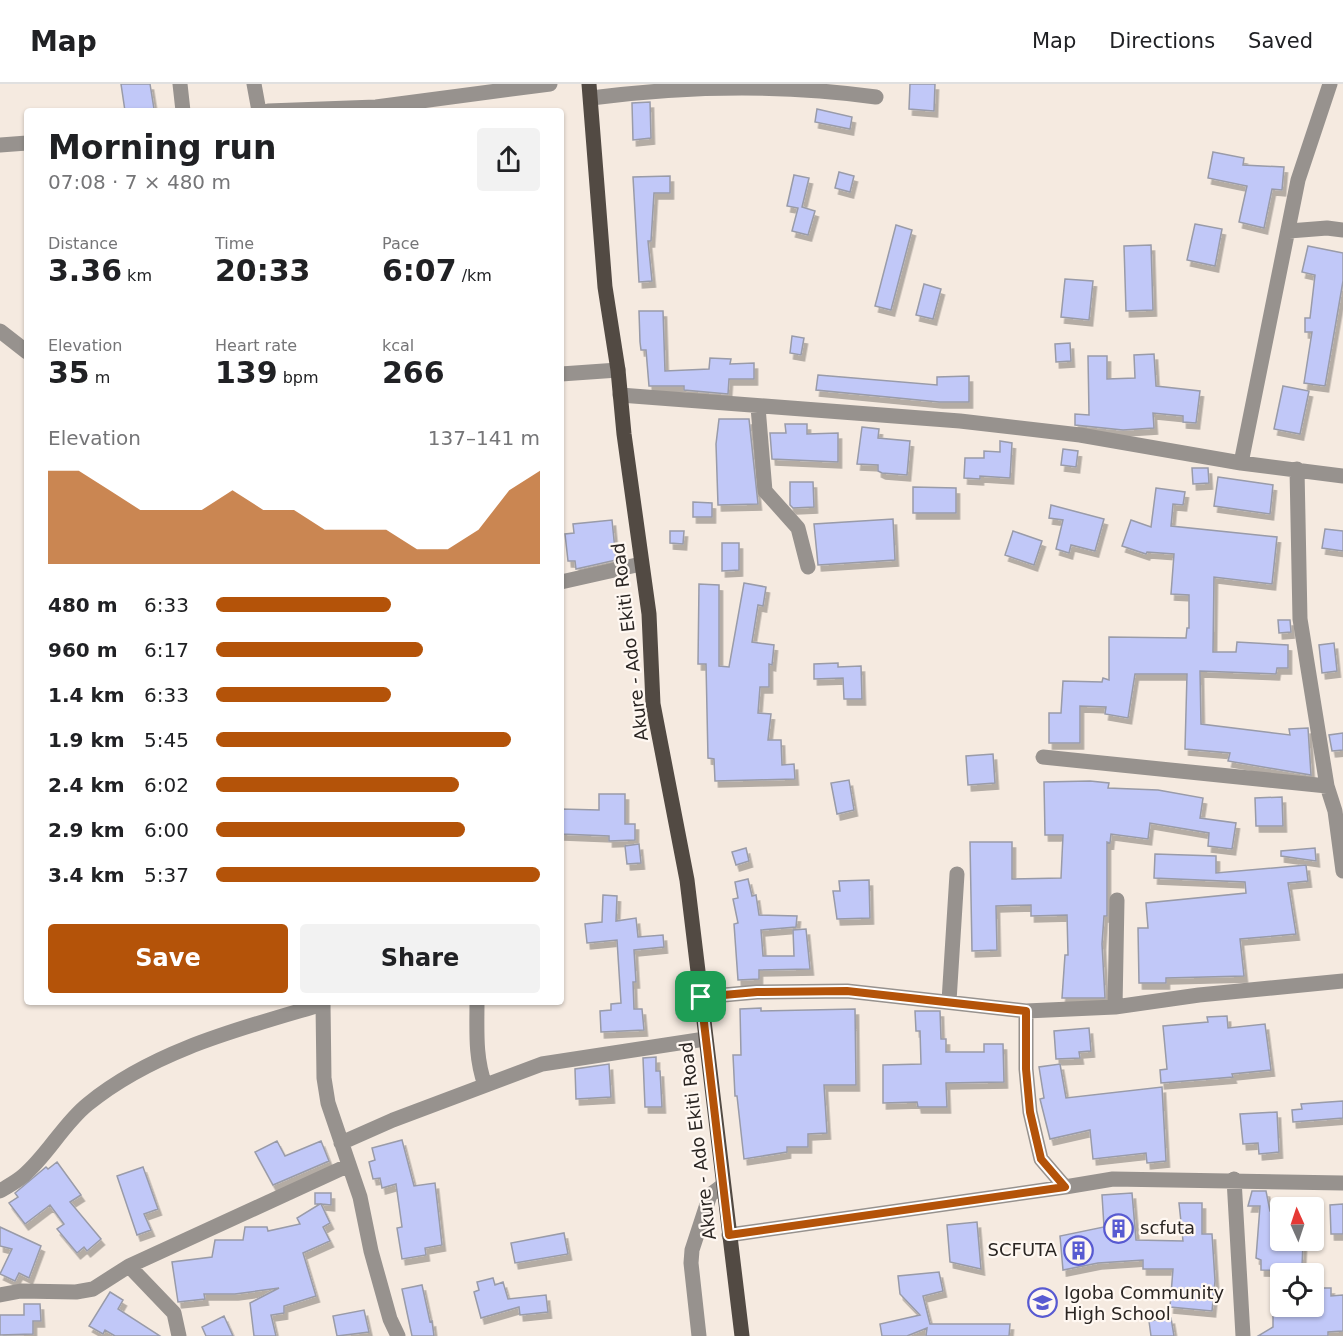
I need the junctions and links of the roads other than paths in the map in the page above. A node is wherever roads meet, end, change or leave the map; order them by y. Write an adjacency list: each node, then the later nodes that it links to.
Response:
1 (180, 84): 7 (street)
2 (254, 84): 8 (street)
3 (550, 84): 9 (street)
4 (1330, 84): 13 (street)
5 (590, 91): 6 (street); 16 (main road, Akure - Ado Ekiti Road)
6 (876, 97)
7 (183, 108)
8 (258, 108)
9 (383, 108)
10 (24, 143): 11 (street)
11 (0, 145)
12 (1343, 230): 13 (street)
13 (1289, 231): 20 (street)
14 (0, 331): 15 (street)
15 (24, 350)
16 (618, 369): 17 (street); 18 (main road, Akure - Ado Ekiti Road)
17 (564, 374)
18 (620, 395): 19 (street); 23 (main road, Akure - Ado Ekiti Road)
19 (758, 407): 20 (street); 24 (street)
20 (1241, 463): 21 (street)
21 (1297, 469): 22 (street); 27 (street)
22 (1343, 476)
23 (641, 564): 25 (street); 32 (main road, Akure - Ado Ekiti Road)
24 (808, 567)
25 (564, 581)
26 (1043, 757): 27 (street)
27 (1326, 786): 28 (street)
28 (1343, 871)
29 (957, 874): 33 (street)
30 (1117, 900): 37 (street)
31 (1343, 981): 37 (street)
32 (701, 997): 33 (street); 39 (main road, Akure - Ado Ekiti Road)
33 (949, 1001): 38 (street)
34 (317, 1005): 47 (street)
35 (323, 1005): 41 (street)
36 (477, 1005): 40 (street)
37 (1115, 1007): 38 (street)
38 (1026, 1011): 46 (street)
39 (705, 1039): 40 (street); 45 (main road, Akure - Ado Ekiti Road)
40 (485, 1085): 41 (street)
41 (341, 1143): 42 (street)
42 (347, 1166): 49 (street); 52 (street)
43 (1234, 1179): 44 (street); 46 (street); 55 (street)
44 (1343, 1183)
45 (722, 1186): 48 (main road, Akure - Ado Ekiti Road); 53 (street)
46 (1065, 1187): 48 (street)
47 (0, 1191)
48 (729, 1235): 54 (main road, Akure - Ado Ekiti Road)
49 (129, 1266): 50 (street); 51 (street)
50 (0, 1295)
51 (179, 1336)
52 (398, 1336)
53 (699, 1336)
54 (742, 1336)
55 (1243, 1336)

